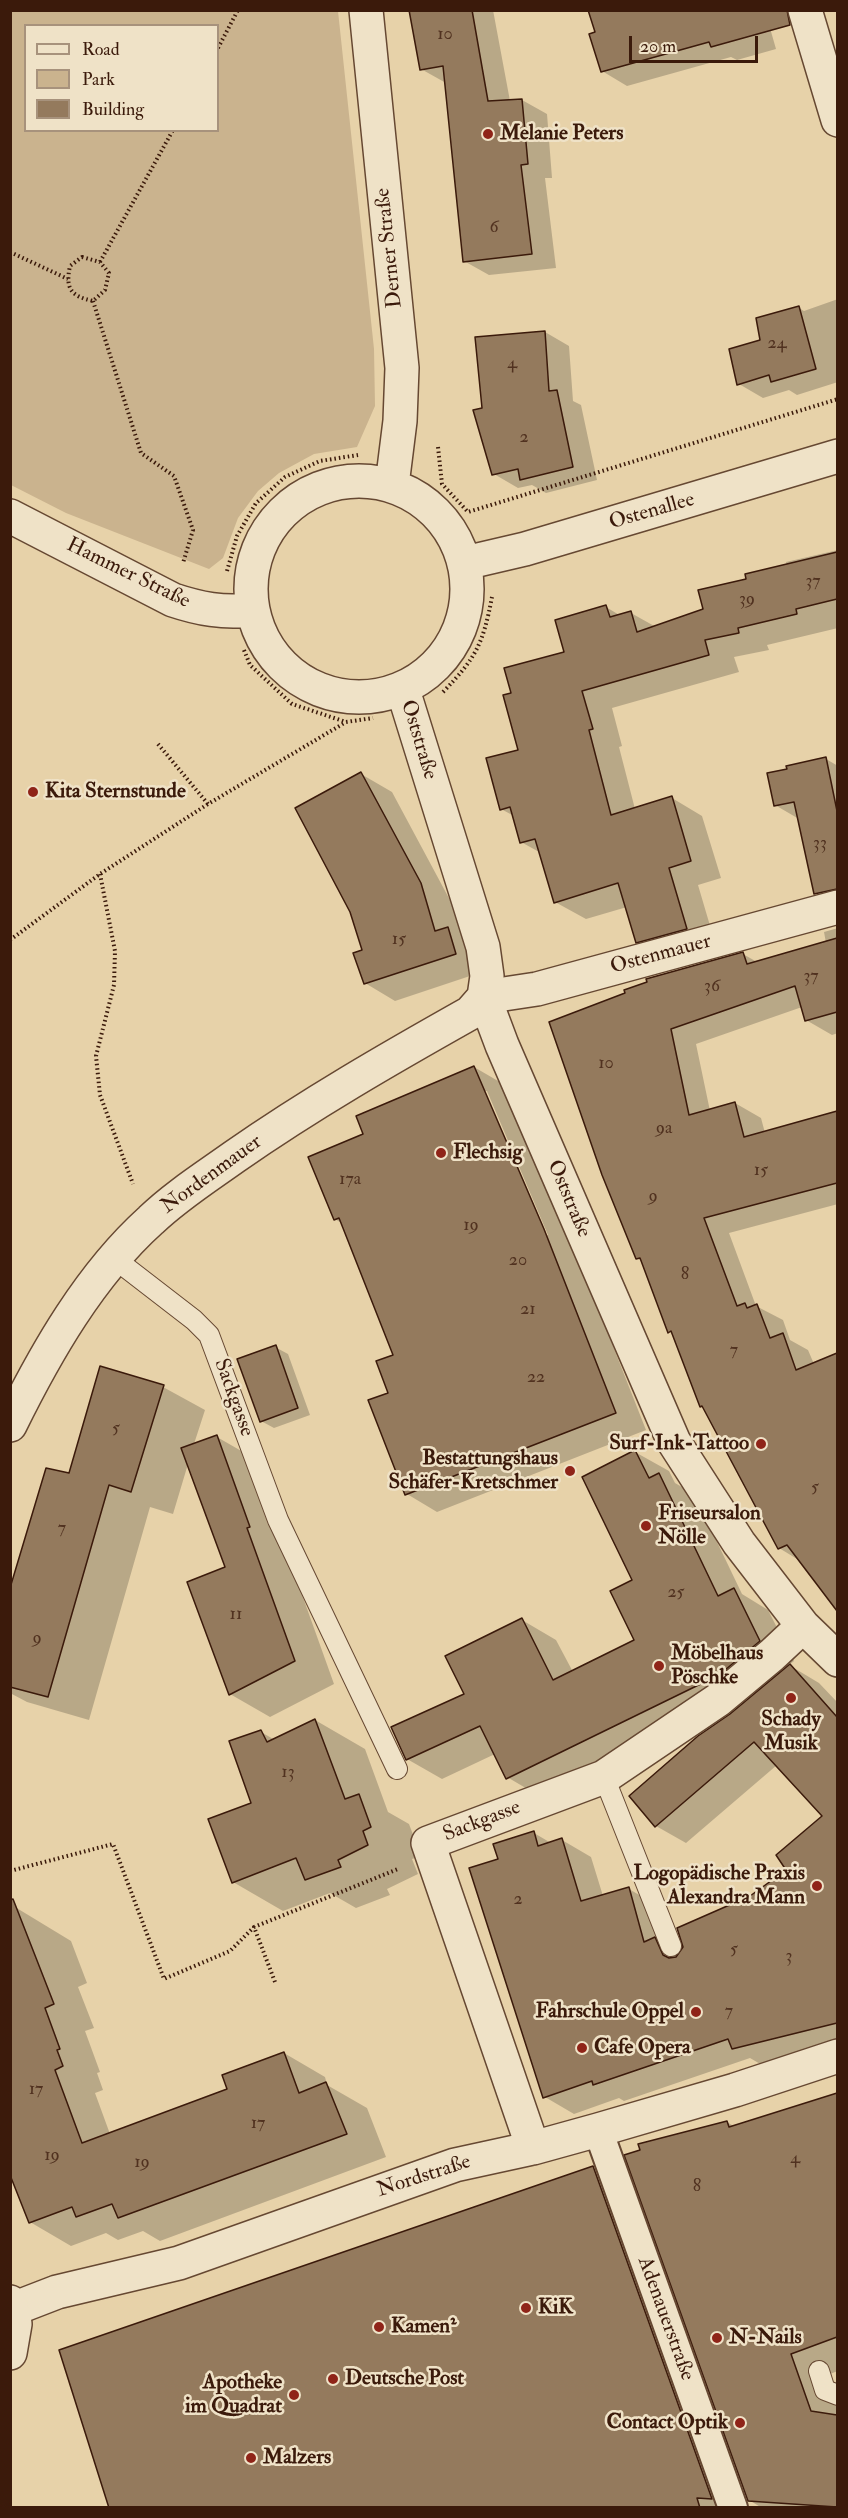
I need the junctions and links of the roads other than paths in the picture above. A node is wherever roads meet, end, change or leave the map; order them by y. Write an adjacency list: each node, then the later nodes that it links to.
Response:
1 (366, 10): 5 (street, Derner Straße)
2 (805, 10): 3 (street)
3 (837, 120)
4 (837, 456): 7 (street, Ostenallee)
5 (394, 473): 7 (street); 8 (street)
6 (10, 516): 8 (street, Hammer Straße)
7 (477, 560): 9 (street)
8 (240, 611): 9 (street)
9 (406, 701): 11 (street, Oststraße)
10 (837, 907): 11 (street, Ostenmauer)
11 (484, 997): 12 (street, Nordenmauer); 14 (street, Oststraße)
12 (115, 1259): 13 (street, Nordenmauer); 16 (lane, Sackgasse)
13 (10, 1425)
14 (803, 1626): 15 (street, Oststraße); 17 (street, Sackgasse)
15 (837, 1660)
16 (397, 1769)
17 (604, 1777): 18 (lane); 21 (street, Sackgasse)
18 (671, 1946)
19 (837, 2056): 20 (street, Nordstraße)
20 (598, 2130): 21 (street, Nordstraße); 26 (street, Adenauerstraße)
21 (533, 2148): 22 (street, Nordstraße)
22 (12, 2305): 23 (street)
23 (10, 2353)
24 (819, 2371): 25 (lane)
25 (837, 2395)
26 (733, 2508)

